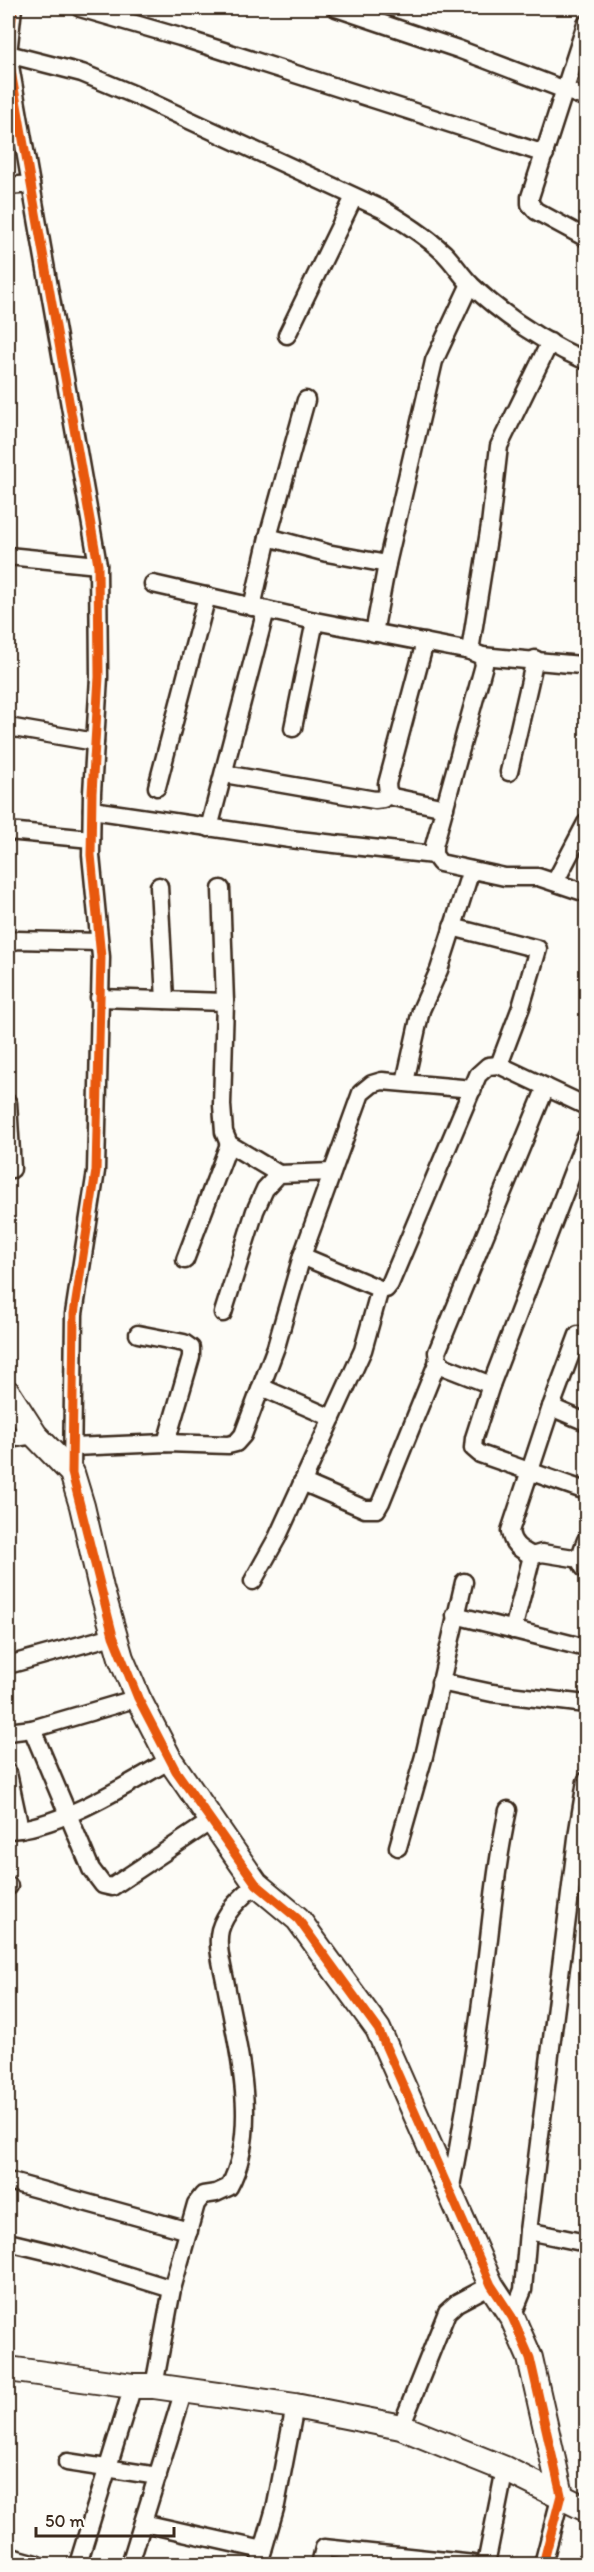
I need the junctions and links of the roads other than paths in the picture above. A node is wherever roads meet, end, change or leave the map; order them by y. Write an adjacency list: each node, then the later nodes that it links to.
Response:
1 (13, 8): 5 (street)
2 (80, 8): 8 (street)
3 (336, 8): 6 (street)
4 (585, 34): 6 (street)
5 (8, 54): 9 (street); 11 (street)
6 (565, 88): 7 (street); 8 (street)
7 (586, 98)
8 (545, 154): 12 (street)
9 (31, 184): 10 (street); 21 (street)
10 (8, 186)
11 (354, 197): 13 (street); 14 (street)
12 (586, 238)
13 (470, 284): 15 (street); 20 (street)
14 (287, 334)
15 (550, 342): 16 (street); 28 (street)
16 (586, 361)
17 (306, 399): 18 (street)
18 (268, 537): 20 (street); 24 (street)
19 (8, 556): 21 (street)
20 (387, 564): 26 (street)
21 (98, 565): 33 (street)
22 (153, 584): 23 (street)
23 (207, 596): 24 (street); 36 (street)
24 (259, 608): 25 (street); 35 (street)
25 (315, 621): 26 (street); 32 (street)
26 (374, 633): 27 (street)
27 (425, 642): 28 (street); 37 (street)
28 (476, 654): 29 (street); 38 (street)
29 (535, 659): 30 (street); 34 (street)
30 (586, 663)
31 (8, 727): 33 (street)
32 (293, 728)
33 (95, 742): 39 (street)
34 (509, 772)
35 (224, 774): 37 (street); 41 (street)
36 (157, 787)
37 (387, 792): 38 (street)
38 (445, 808): 44 (street)
39 (92, 810): 41 (street); 43 (street)
40 (586, 823): 46 (street)
41 (209, 828): 44 (street)
42 (8, 831): 43 (street)
43 (92, 839): 51 (street)
44 (434, 855): 45 (street)
45 (471, 870): 46 (street); 50 (street)
46 (555, 882): 49 (street)
47 (159, 886): 54 (street)
48 (221, 889): 55 (street)
49 (586, 893)
50 (453, 927): 56 (street); 57 (street)
51 (99, 942): 52 (street); 53 (street)
52 (8, 943)
53 (99, 998): 54 (street); 83 (street)
54 (165, 1000): 55 (street)
55 (225, 1002): 63 (street)
56 (499, 1065): 58 (street); 59 (street)
57 (405, 1082): 59 (street); 65 (street)
58 (546, 1087): 61 (street); 73 (street)
59 (473, 1089): 69 (street)
60 (8, 1103): 64 (street)
61 (586, 1106)
62 (586, 1137): 74 (street)
63 (229, 1144): 66 (street); 68 (street)
64 (12, 1169)
65 (333, 1172): 66 (street); 67 (street)
66 (279, 1174): 70 (street)
67 (302, 1256): 69 (street); 75 (street)
68 (185, 1260)
69 (380, 1289): 78 (street)
70 (223, 1313)
71 (138, 1334): 82 (street)
72 (578, 1335): 77 (street)
73 (438, 1361): 74 (street); 86 (street)
74 (491, 1385): 84 (street)
75 (261, 1388): 78 (street); 82 (street)
76 (8, 1393): 80 (street)
77 (551, 1407): 79 (street); 84 (street)
78 (332, 1418): 86 (street)
79 (586, 1422)
80 (35, 1435): 81 (street); 85 (street)
81 (8, 1439)
82 (166, 1443): 83 (street)
83 (73, 1447): 85 (street)
84 (529, 1471): 87 (street); 89 (street)
85 (72, 1473): 95 (street)
86 (302, 1482): 91 (street)
87 (586, 1491)
88 (586, 1540): 90 (street)
89 (532, 1556): 90 (street); 94 (street)
90 (583, 1565)
91 (253, 1581)
92 (464, 1582): 93 (street)
93 (455, 1615): 94 (street); 98 (street)
94 (513, 1630): 96 (street)
95 (113, 1636): 97 (street); 99 (street)
96 (586, 1648)
97 (8, 1665)
98 (440, 1682): 100 (street); 110 (street)
99 (138, 1698): 101 (street); 103 (street)
100 (586, 1704)
101 (32, 1730): 102 (street); 107 (street)
102 (8, 1732)
103 (170, 1760): 107 (street); 108 (street)
104 (8, 1773): 109 (street)
105 (586, 1781): 115 (street)
106 (508, 1810): 113 (street)
107 (67, 1814): 108 (street); 109 (street)
108 (211, 1821): 111 (street)
109 (14, 1830)
110 (398, 1847)
111 (256, 1884): 113 (street); 114 (street)
112 (8, 2181): 114 (street)
113 (450, 2196): 118 (street)
114 (189, 2231): 119 (street)
115 (528, 2231): 117 (street); 120 (street)
116 (8, 2242): 119 (street)
117 (586, 2243)
118 (491, 2285): 120 (street); 125 (street)
119 (172, 2289): 122 (street)
120 (512, 2317): 130 (street)
121 (8, 2369): 122 (street)
122 (144, 2386): 123 (street); 127 (street)
123 (184, 2390): 124 (street); 129 (street)
124 (295, 2406): 125 (street); 134 (street)
125 (401, 2427): 128 (street)
126 (67, 2462): 127 (street)
127 (108, 2468): 129 (street); 136 (street)
128 (505, 2469): 130 (street); 140 (street)
129 (158, 2476): 132 (street)
130 (561, 2495): 131 (street); 141 (street)
131 (586, 2509)
132 (143, 2523): 134 (street); 137 (street)
133 (8, 2556): 135 (street)
134 (261, 2557)
135 (37, 2565)
136 (78, 2565)
137 (130, 2565)
138 (320, 2565): 139 (street)
139 (474, 2565)
140 (486, 2565)
141 (543, 2565)

